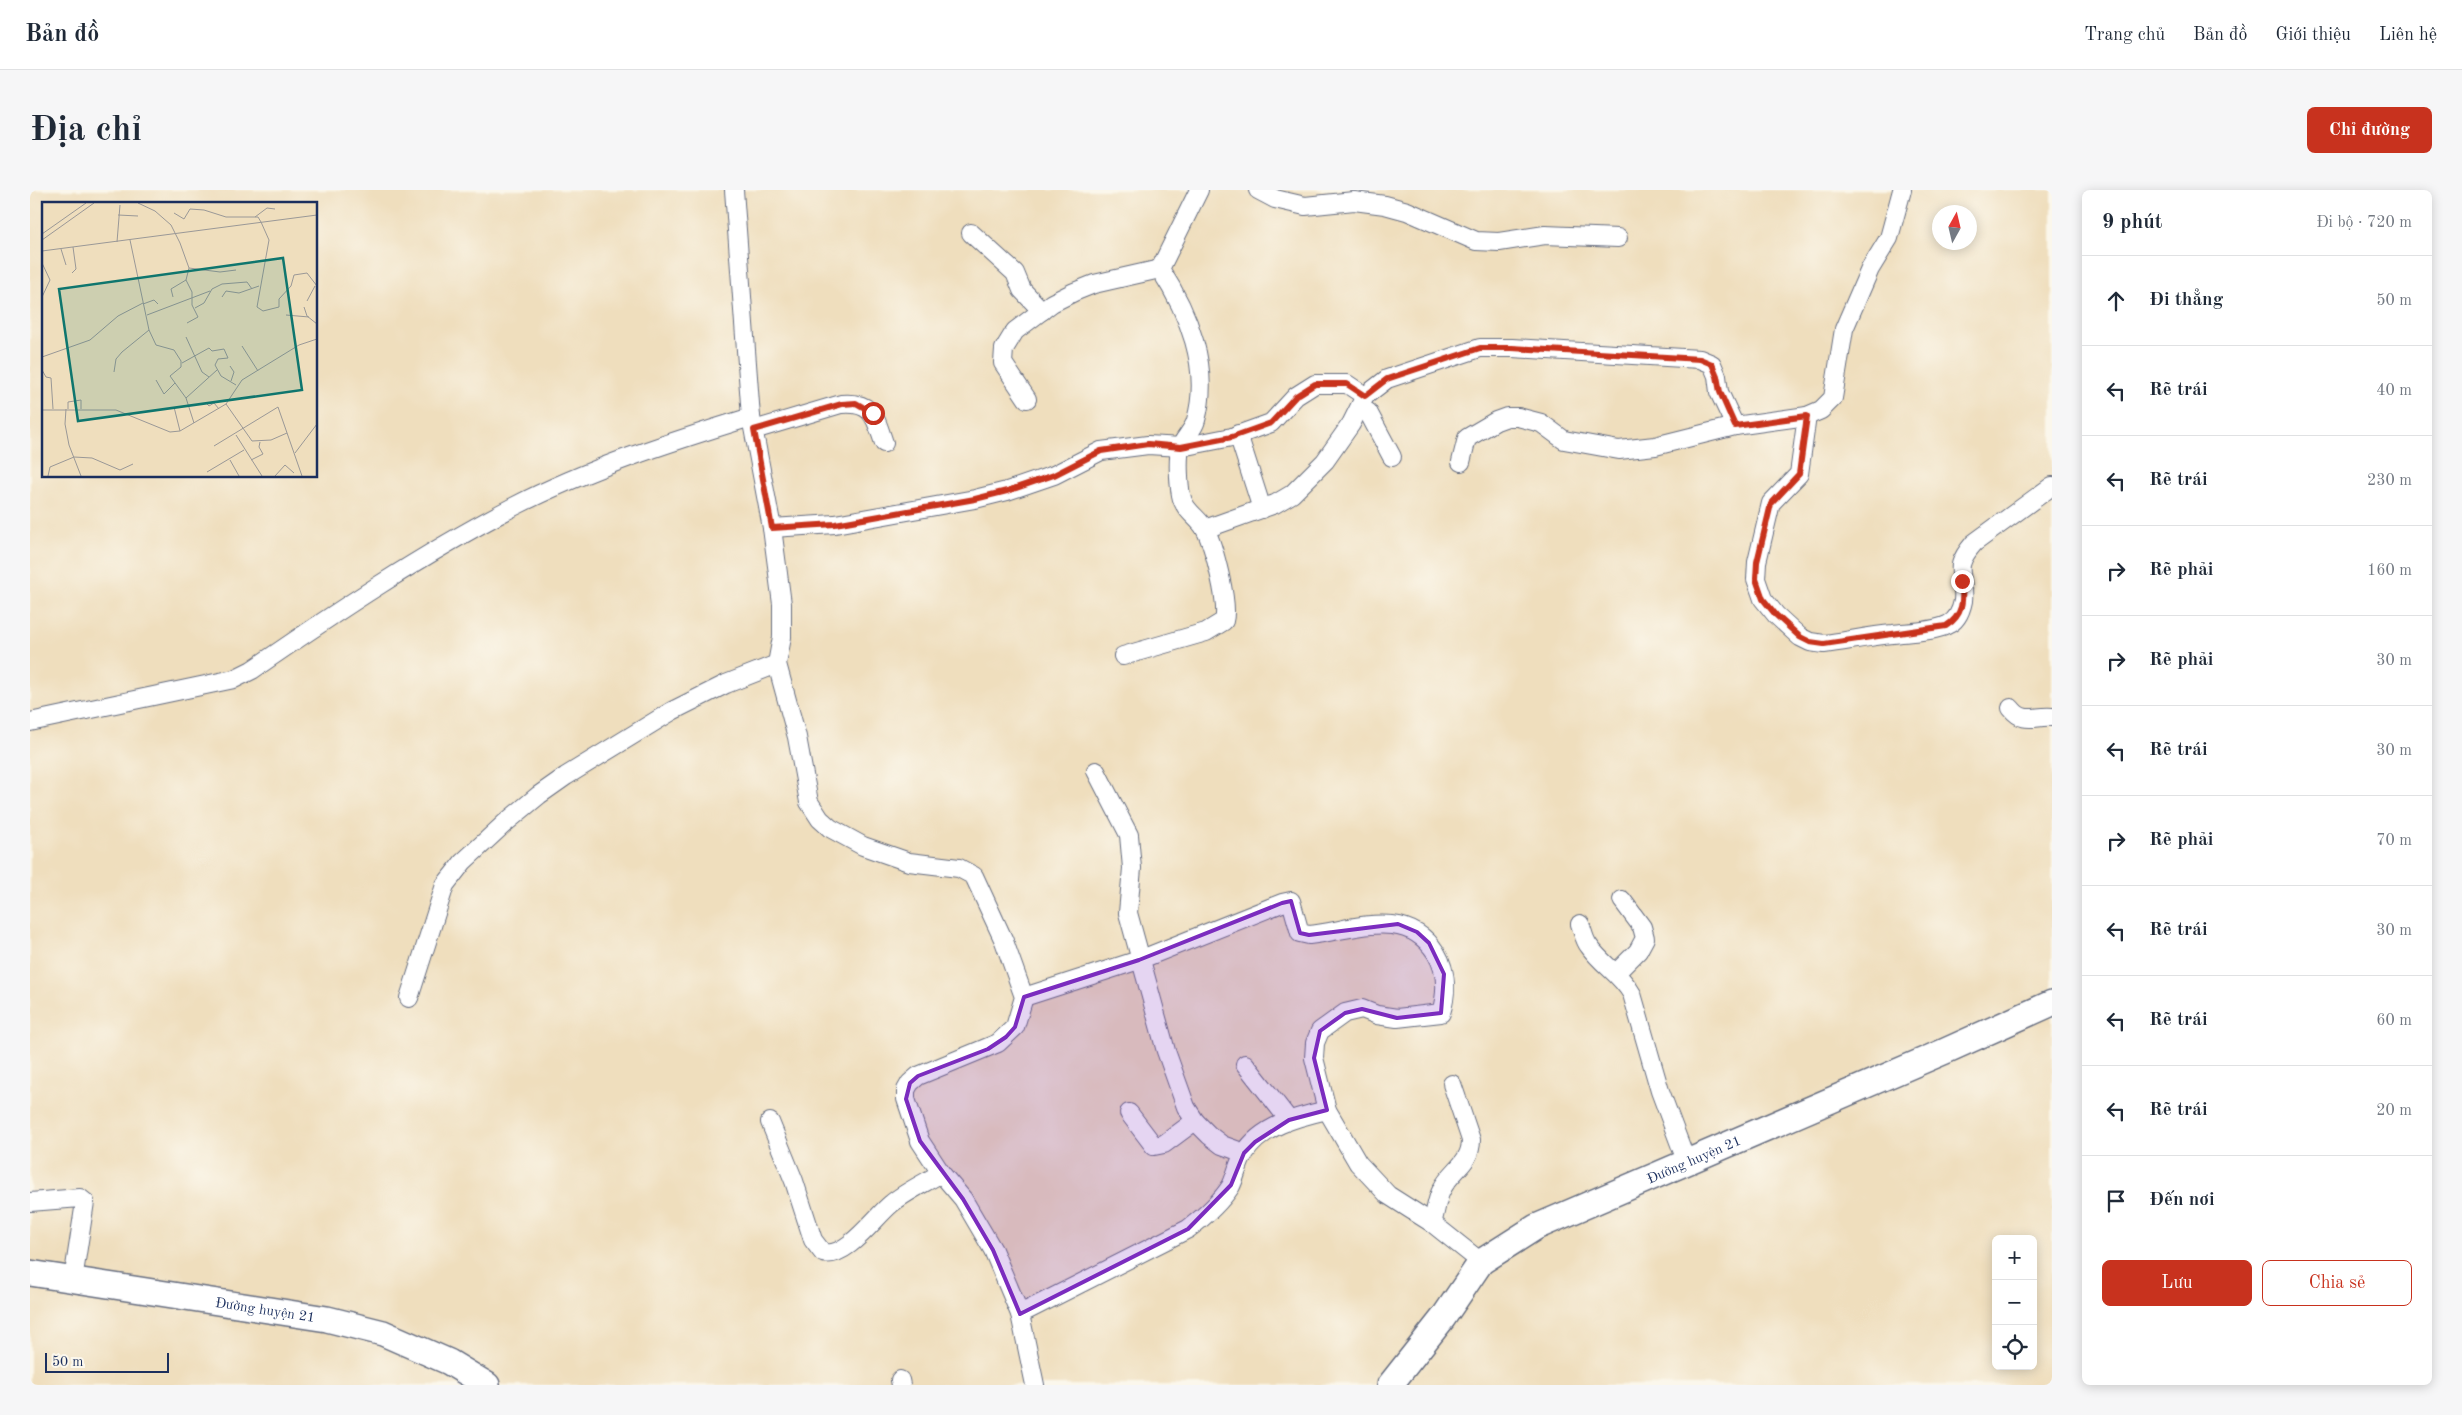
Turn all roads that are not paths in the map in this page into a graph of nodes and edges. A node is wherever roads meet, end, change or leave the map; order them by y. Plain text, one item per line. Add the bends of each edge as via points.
1 (734, 190) edge
2 (1199, 190) edge
3 (1258, 190) edge
4 (1902, 190) edge
5 (971, 233) dead end
6 (1618, 238) dead end
7 (1160, 269) junction
8 (1042, 311) junction
9 (1026, 399) dead end
10 (1363, 402) junction
11 (1807, 416) junction
12 (753, 424) junction
13 (1735, 426) junction
14 (1238, 434) junction
15 (884, 443) dead end
16 (1181, 447) junction
17 (1392, 456) dead end
18 (1461, 462) dead end
19 (2052, 486) edge
20 (1262, 509) junction
21 (772, 528) junction
22 (1205, 529) junction
23 (1123, 656) dead end
24 (777, 664) junction
25 (2010, 708) dead end
26 (2052, 717) edge
27 (30, 722) edge
28 (1096, 771) dead end
29 (1622, 900) dead end
30 (1580, 924) dead end
31 (1139, 960) junction
32 (1616, 972) junction
33 (1024, 997) junction
34 (408, 998) dead end
35 (2052, 1003) edge
36 (1245, 1064) dead end
37 (1452, 1084) dead end
38 (1327, 1110) junction
39 (1129, 1112) dead end
40 (1289, 1120) junction
41 (1195, 1121) junction
42 (770, 1122) dead end
43 (1244, 1154) junction
44 (1687, 1163) junction
45 (941, 1172) junction
46 (30, 1202) edge
47 (1432, 1223) junction
48 (1481, 1262) junction
49 (30, 1273) edge
50 (73, 1280) junction
51 (1020, 1314) junction
52 (487, 1385) edge
53 (1035, 1385) edge
54 (1390, 1385) edge

1 - 12 street
2 - 7 street
3 - 6 street via 1275,199 1306,206 1354,201 1385,205 1407,211 1476,242 1545,236
4 - 11 street via 1889,238 1870,268 1844,329 1833,398 1821,410
5 - 8 street via 1014,273 1022,290
7 - 8 street via 1094,284 1052,302
7 - 16 street via 1196,345 1202,383 1196,422
8 - 9 street via 1015,331 1004,349 1003,363
10 - 13 street via 1387,379 1480,348 1700,359 1712,364
10 - 14 street via 1347,384 1315,384 1296,396 1271,423
10 - 17 street
10 - 20 street via 1325,461 1302,486
11 - 13 street
11 - 19 street via 1799,474 1771,504 1756,579 1763,599 1776,615 1810,642 1831,643 1946,626 1960,614 1963,600 1960,566 1964,554 1974,543
12 - 15 street via 856,403 873,413
12 - 21 street
12 - 27 street via 628,456 514,507 234,679
13 - 18 street via 1655,446 1619,450 1564,440 1540,423 1507,417 1484,426 1467,438
14 - 16 street
14 - 20 street
16 - 21 street via 1148,444 1101,451 1054,475 975,499 835,524
16 - 22 street via 1181,497
20 - 22 street
21 - 24 street via 783,622
22 - 23 street via 1226,601 1224,621 1206,632
24 - 33 street via 814,812 830,828 877,852 909,862 969,871 1004,941
24 - 34 street via 726,684 672,711 566,776 504,824 463,862 445,885
25 - 26 street via 2016,714 2029,718
28 - 31 street via 1129,834 1132,868 1128,913
29 - 32 street via 1642,927 1645,938 1638,951
30 - 32 street via 1587,944 1601,961
31 - 33 street
31 - 38 street via 1291,901 1300,932 1309,935 1378,924 1398,924 1417,932 1429,943 1444,974 1445,1001 1441,1013 1397,1018 1377,1015 1362,1008 1345,1013 1320,1031 1314,1058
31 - 41 street via 1166,1051 1186,1106
32 - 44 street via 1632,994 1655,1075
33 - 45 street via 1015,1027 1006,1037 988,1049 918,1076 906,1090 920,1141
35 - 44 street, Đường huyện 21
36 - 40 street
37 - 47 street via 1471,1148 1465,1162 1442,1188
38 - 40 street
38 - 47 street via 1358,1163 1374,1182 1409,1210
39 - 41 street via 1154,1146 1164,1144
40 - 43 street via 1268,1131
41 - 43 street via 1222,1145
42 - 45 street via 813,1240 823,1253 836,1253 891,1204
43 - 51 street via 1231,1186 1188,1229
44 - 48 street, Đường huyện 21 via 1536,1227
45 - 51 street via 963,1199 994,1250
46 - 50 street via 80,1198 84,1202
47 - 48 street
48 - 54 street, Đường huyện 21
49 - 50 street, Đường huyện 21
50 - 52 street, Đường huyện 21 via 327,1320 383,1333 449,1362
51 - 53 street

